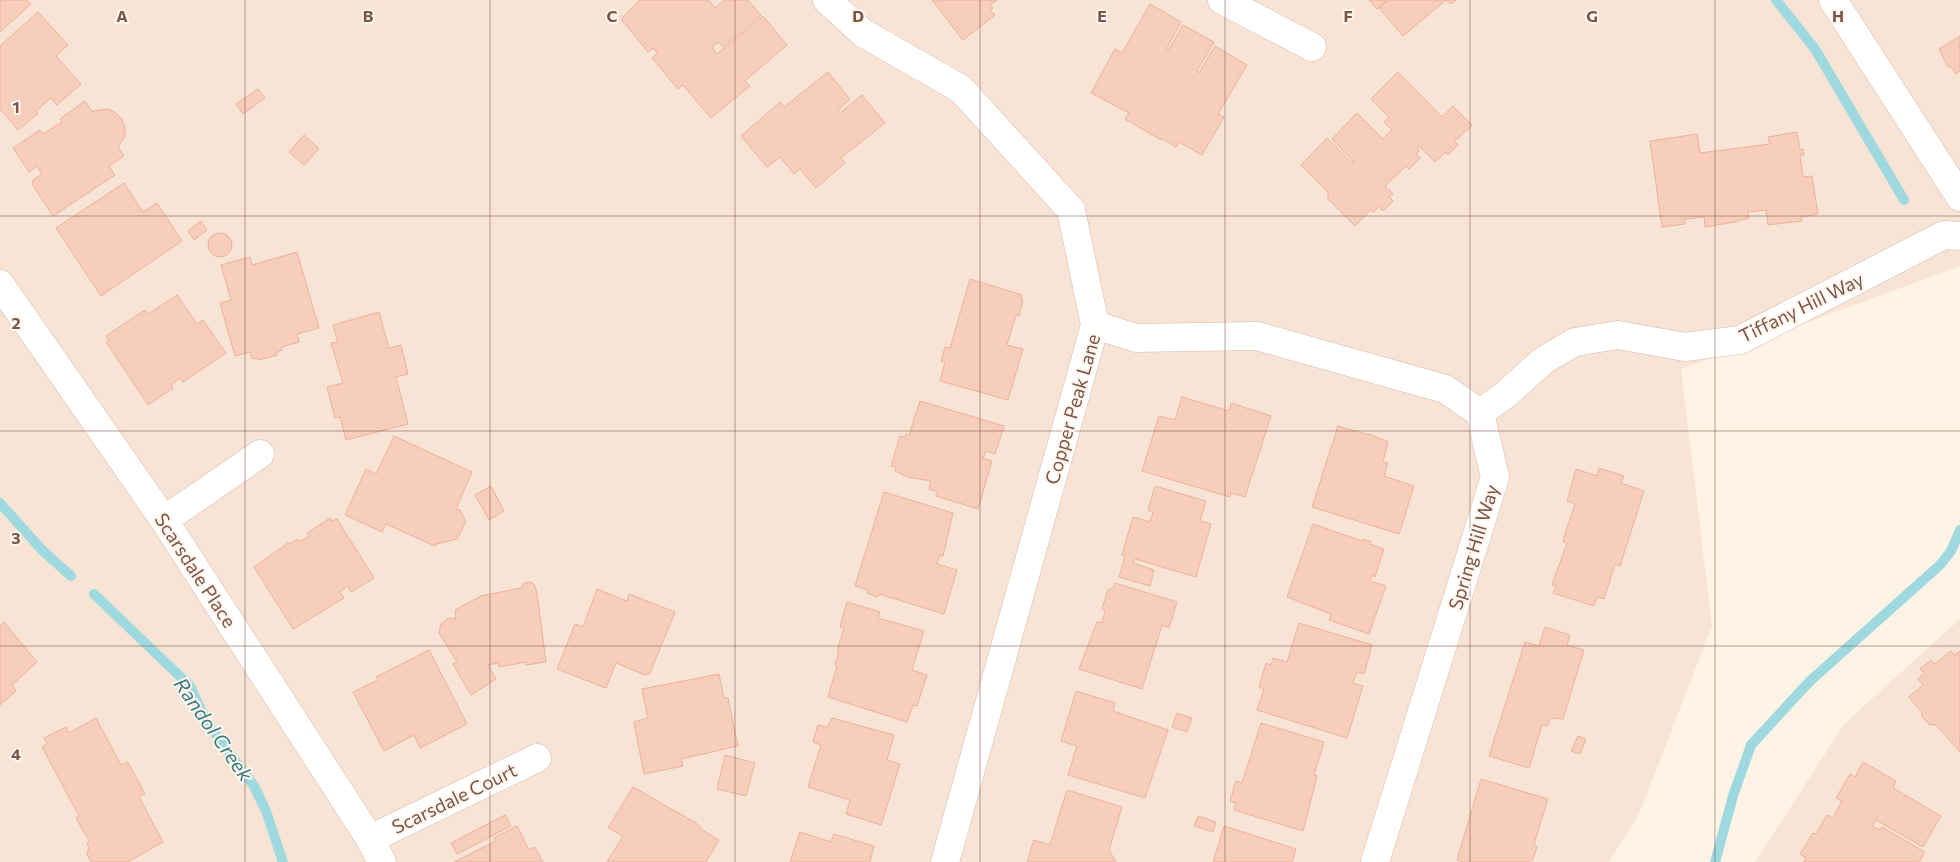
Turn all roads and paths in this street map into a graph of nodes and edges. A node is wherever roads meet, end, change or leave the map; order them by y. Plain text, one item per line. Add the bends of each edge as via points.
1 (827, 0) edge
2 (1222, 0) edge
3 (1832, 0) edge
4 (1312, 47) dead end
5 (1960, 197) edge
6 (1960, 236) edge
7 (0, 284) edge
8 (1095, 325) junction
9 (1480, 413) junction
10 (260, 454) dead end
11 (164, 520) junction
12 (537, 758) dead end
13 (376, 850) edge
14 (945, 862) edge
15 (1375, 862) edge

1 - 8 street, Copper Peak Lane via 863,33 961,89 1071,210
2 - 4 street
3 - 5 street
6 - 9 street, Tiffany Hill Way via 1944,235 1740,340 1685,347 1618,334 1575,342 1544,360
7 - 11 street, Scarsdale Place
8 - 9 street via 1136,338 1257,336 1446,389
8 - 14 street, Copper Peak Lane
9 - 15 street, Spring Hill Way via 1495,477
10 - 11 street
11 - 13 street, Scarsdale Place
12 - 13 street, Scarsdale Court

